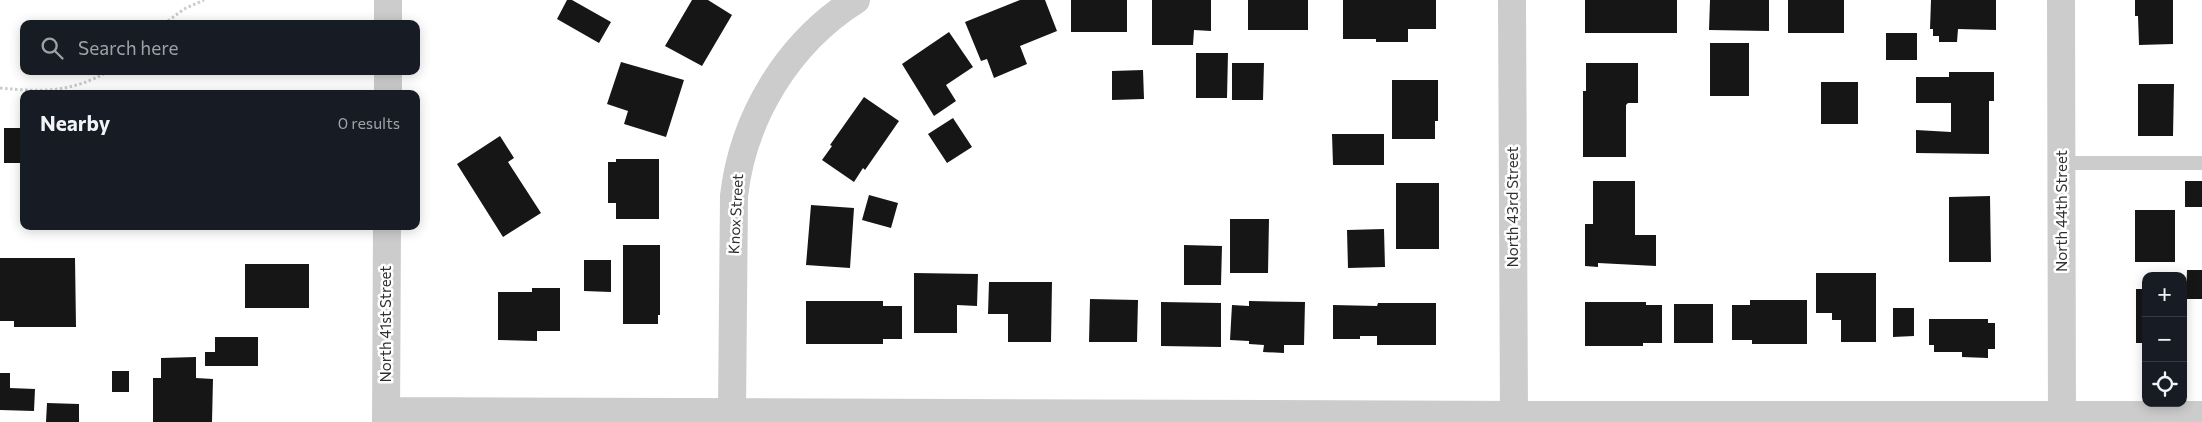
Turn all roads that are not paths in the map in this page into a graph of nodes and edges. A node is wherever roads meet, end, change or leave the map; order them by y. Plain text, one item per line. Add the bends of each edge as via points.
1 (388, 0) edge
2 (856, 0) edge
3 (1512, 0) edge
4 (2061, 0) edge
5 (388, 20) edge
6 (388, 75) edge
7 (388, 90) edge
8 (2202, 162) edge
9 (2062, 163) junction
10 (387, 230) edge
11 (732, 411) junction
12 (2202, 414) edge
13 (1514, 415) junction
14 (386, 416) edge
15 (2062, 418) edge
16 (1560, 419) edge

1 - 5 street
2 - 11 street, Knox Street via 809,39 779,74 756,113 743,147 734,196
3 - 13 street, North 43rd Street
4 - 9 street, North 44th Street
6 - 7 street
8 - 9 lane
9 - 15 street, North 44th Street
10 - 14 street, North 41st Street
11 - 13 street
11 - 14 street
12 - 15 street
13 - 16 street
15 - 16 street

